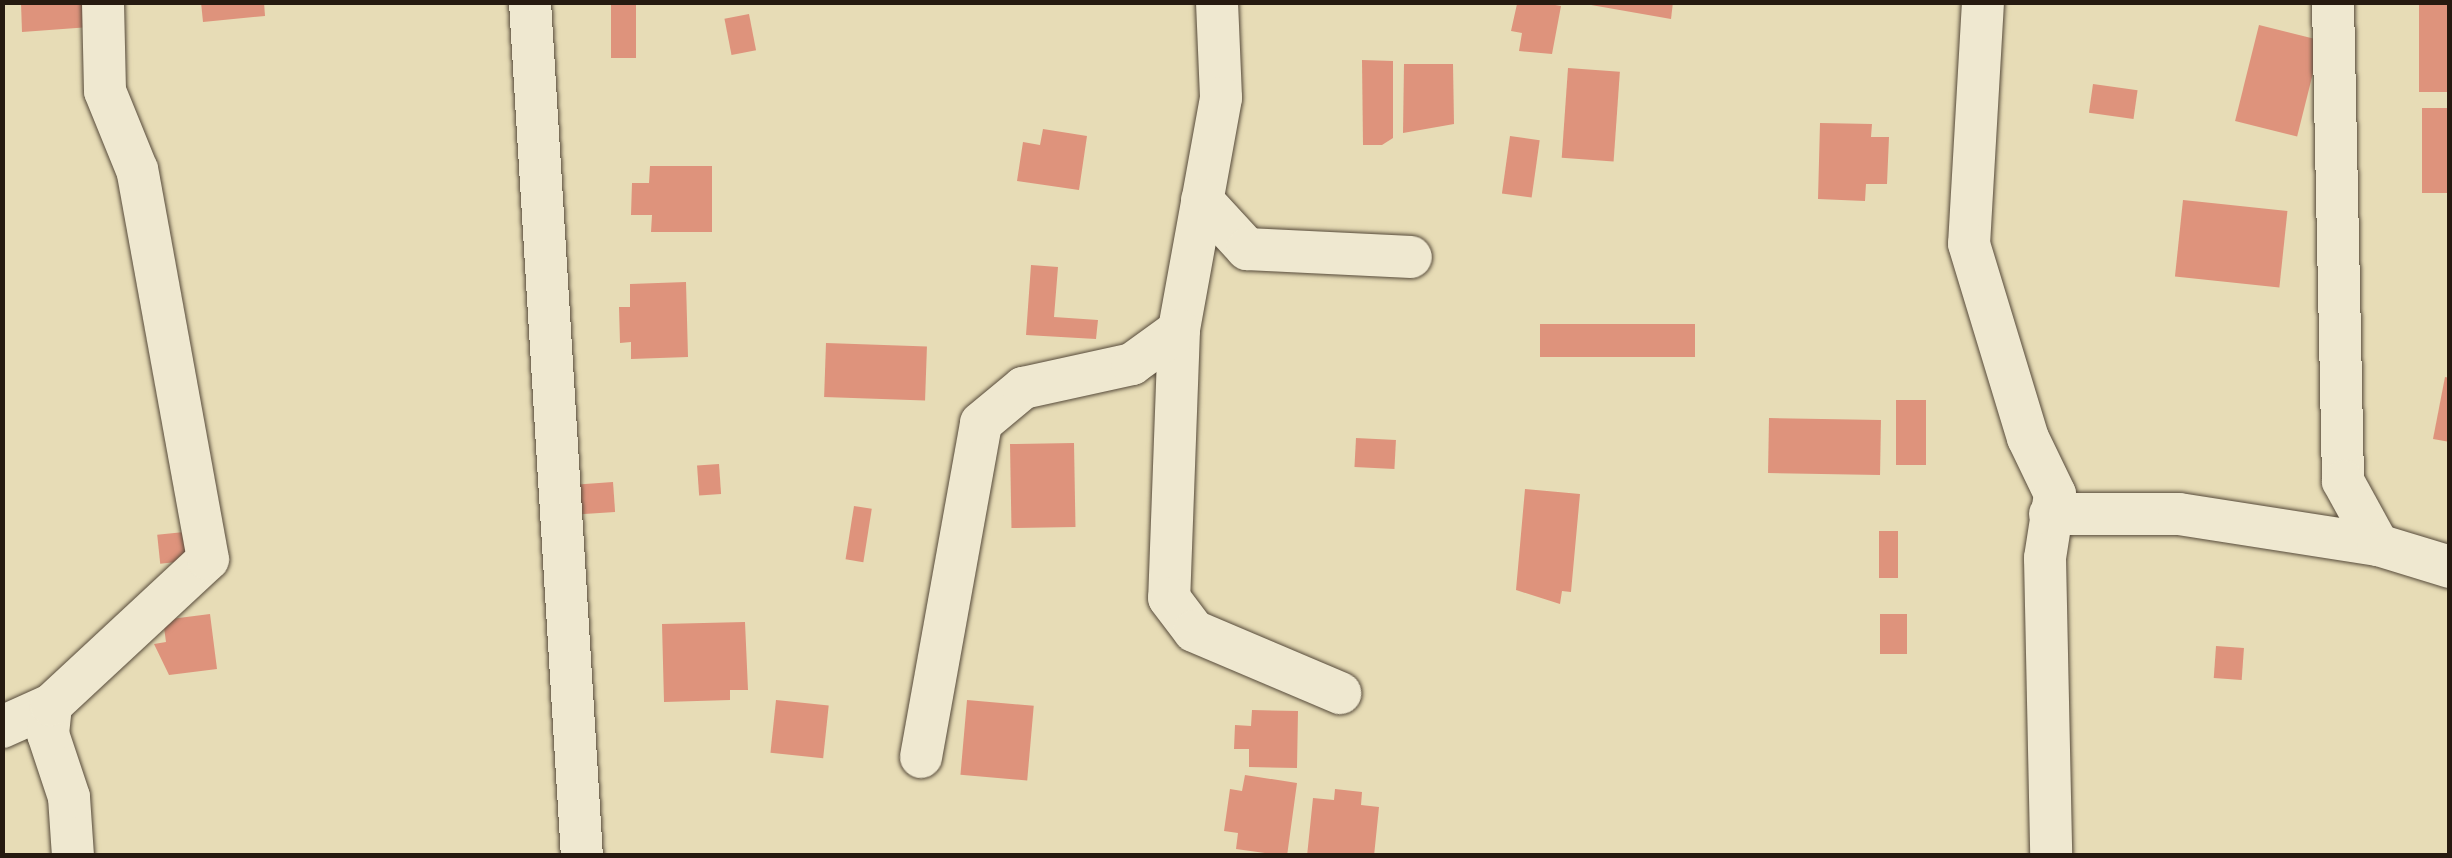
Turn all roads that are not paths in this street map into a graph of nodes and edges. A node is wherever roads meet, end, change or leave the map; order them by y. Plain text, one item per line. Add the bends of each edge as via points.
1 (103, 2) edge
2 (530, 2) edge
3 (1217, 2) edge
4 (1984, 2) edge
5 (2333, 2) edge
6 (1202, 200) junction
7 (1248, 250) junction
8 (1410, 257) dead end
9 (1191, 262) junction
10 (1178, 330) junction
11 (1132, 364) junction
12 (1174, 392) junction
13 (2343, 481) junction
14 (2058, 505) junction
15 (2297, 530) junction
16 (2378, 544) junction
17 (2450, 567) edge
18 (1340, 693) dead end
19 (51, 705) junction
20 (2, 727) edge
21 (921, 757) dead end
22 (73, 856) edge
23 (582, 856) edge
24 (2051, 856) edge

1 - 19 street via 105,91 137,170 208,559
2 - 23 street
3 - 6 street via 1221,98
4 - 14 street via 1968,244
5 - 13 street
6 - 7 street
6 - 9 street
7 - 8 street
7 - 9 street
9 - 10 street
10 - 11 street
10 - 12 street
11 - 12 street
11 - 21 street via 1023,388 980,423
12 - 18 street via 1170,598 1194,631
13 - 15 street via 2321,516
13 - 16 street
14 - 15 street
14 - 24 street
15 - 16 street
16 - 17 street
19 - 20 street
19 - 22 street via 48,734 69,797

